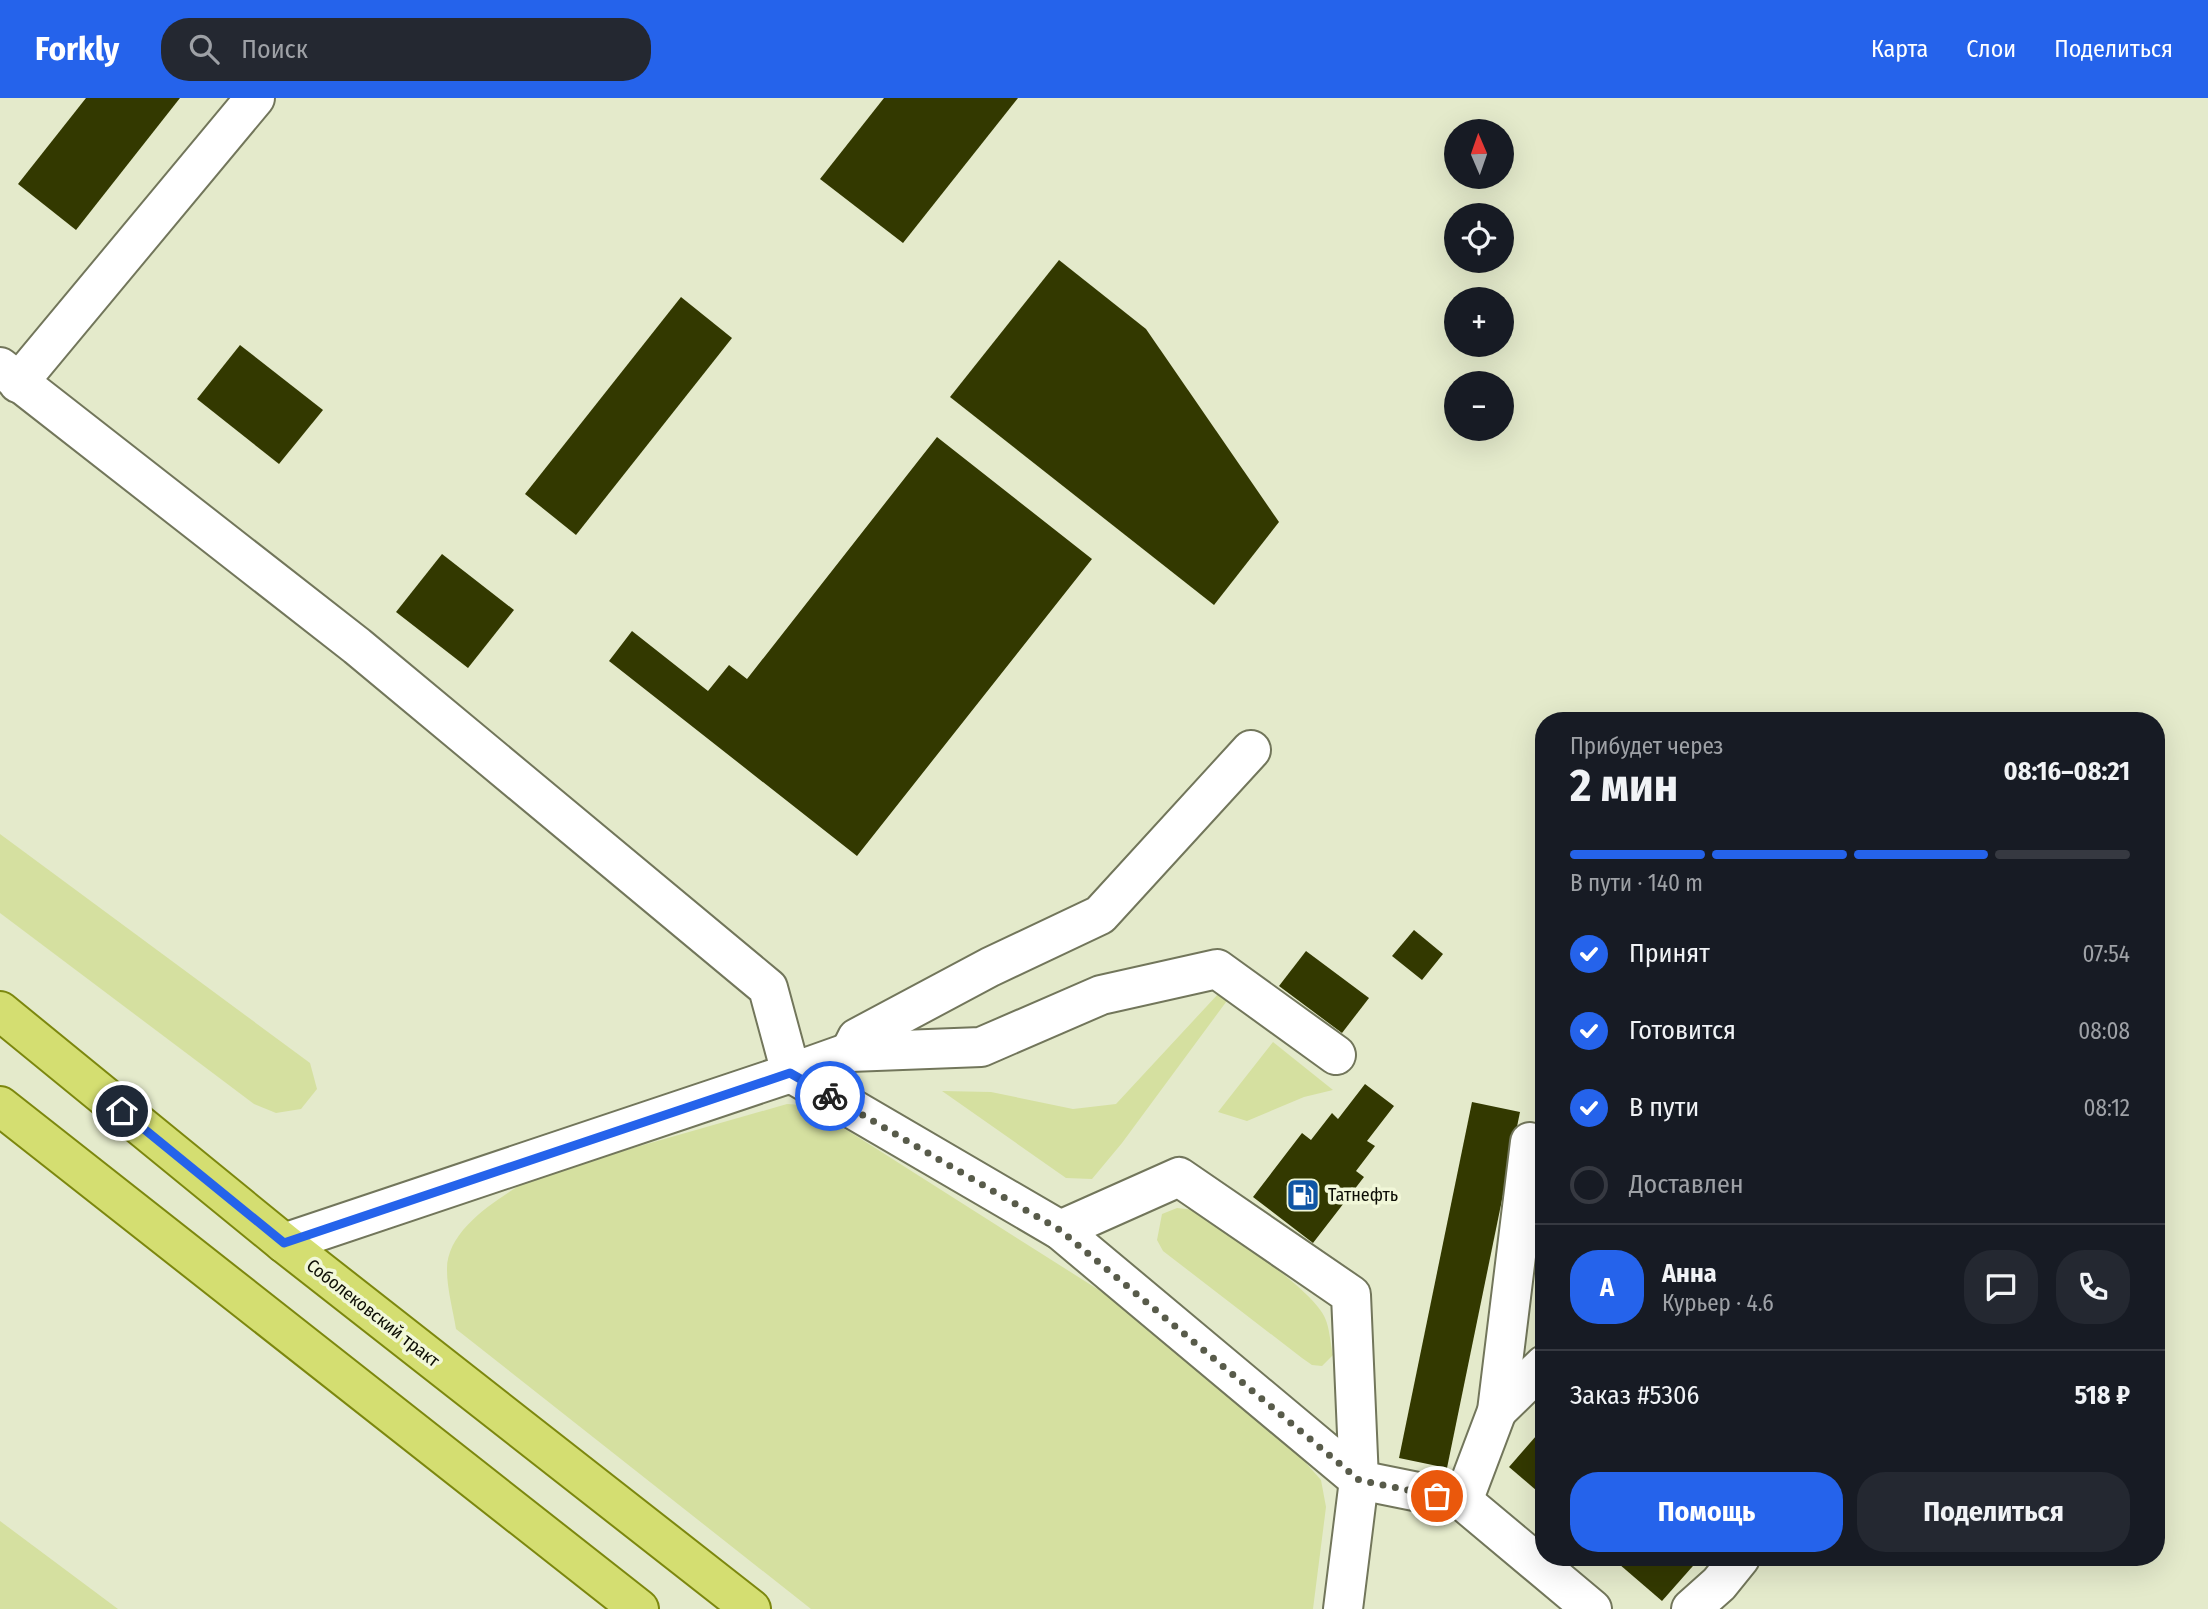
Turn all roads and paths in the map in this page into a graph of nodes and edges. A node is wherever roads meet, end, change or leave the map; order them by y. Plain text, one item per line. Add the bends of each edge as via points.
1 (255, 98) edge
2 (9, 375) edge
3 (1251, 750) dead end
4 (0, 1011) edge
5 (850, 1052) junction
6 (1336, 1055) dead end
7 (790, 1073) junction
8 (0, 1106) edge
9 (1530, 1142) dead end
10 (1060, 1230) junction
11 (284, 1243) junction
12 (1535, 1374) edge
13 (1497, 1411) junction
14 (1359, 1480) junction
15 (1463, 1501) junction
16 (1535, 1561) edge
17 (1541, 1566) edge
18 (1734, 1566) edge
19 (639, 1609) edge
20 (751, 1609) edge
21 (1343, 1609) edge
22 (1592, 1609) edge
23 (1691, 1609) edge

1 - 2 lane
2 - 7 lane via 357,646 768,988
3 - 5 lane via 1100,915 857,1038
4 - 11 main road, Соболековский тракт
5 - 6 lane via 981,1047 1101,995 1217,969
5 - 7 lane
7 - 10 lane
7 - 11 lane
8 - 19 main road
9 - 13 lane
10 - 14 lane
10 - 14 lane via 1179,1177 1350,1295
11 - 20 main road, Соболековский тракт
12 - 13 lane
13 - 15 lane
14 - 15 lane
14 - 21 lane
15 - 16 lane
17 - 22 lane
18 - 23 lane

